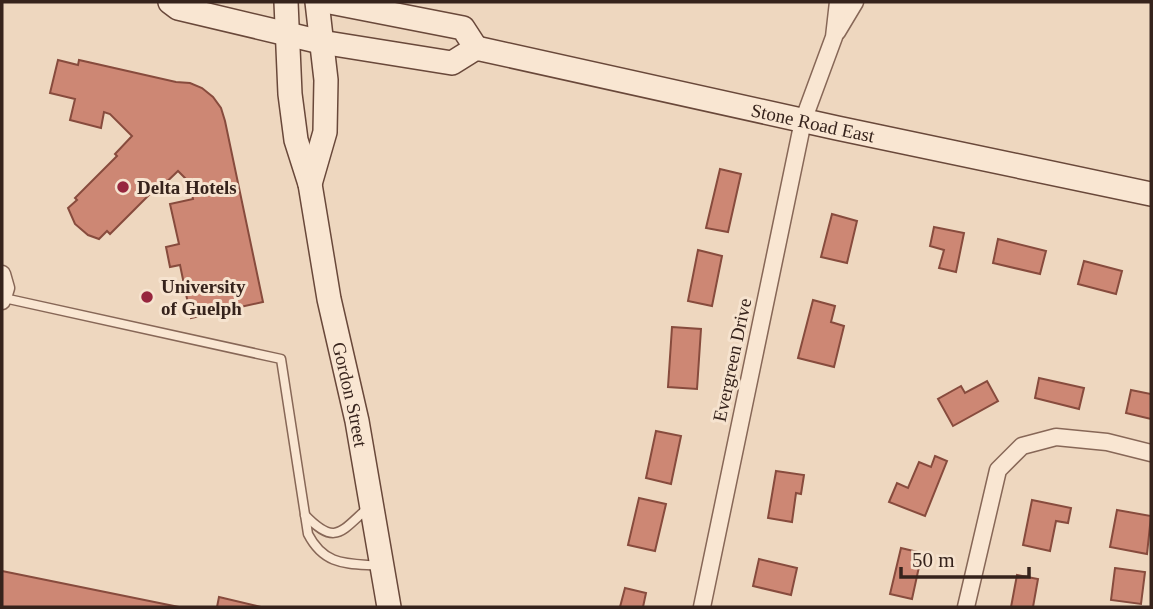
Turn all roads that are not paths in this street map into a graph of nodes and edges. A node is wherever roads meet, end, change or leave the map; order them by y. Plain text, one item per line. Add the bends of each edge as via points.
1 (170, 2) edge
2 (286, 2) edge
3 (317, 2) edge
4 (330, 2) edge
5 (838, 2) edge
6 (855, 2) edge
7 (289, 33) junction
8 (834, 37) junction
9 (321, 41) junction
10 (476, 48) junction
11 (803, 121) junction
12 (310, 184) junction
13 (1151, 194) edge
14 (2, 274) edge
15 (3, 299) edge
16 (1151, 453) edge
17 (371, 506) junction
18 (304, 515) junction
19 (381, 566) junction
20 (389, 607) edge
21 (702, 607) edge
22 (967, 607) edge

1 - 7 main road via 178,8
2 - 7 main road, Gordon Street
3 - 9 main road, Gordon Street
4 - 10 main road via 463,28
5 - 8 street
6 - 8 street
7 - 9 main road
7 - 12 main road, Gordon Street via 296,140
8 - 11 street, Evergreen Drive
9 - 10 main road via 452,63
9 - 12 main road, Gordon Street via 325,132
10 - 11 main road, Stone Road East
11 - 13 main road, Stone Road East
11 - 21 street, Evergreen Drive
12 - 17 main road, Gordon Street
14 - 15 street
15 - 18 lane via 281,359
16 - 22 street via 1107,442 1056,437 1022,446 998,470
17 - 18 lane via 340,533 328,534
17 - 19 main road, Gordon Street
18 - 19 lane via 308,534 325,556 343,563
19 - 20 main road, Gordon Street

